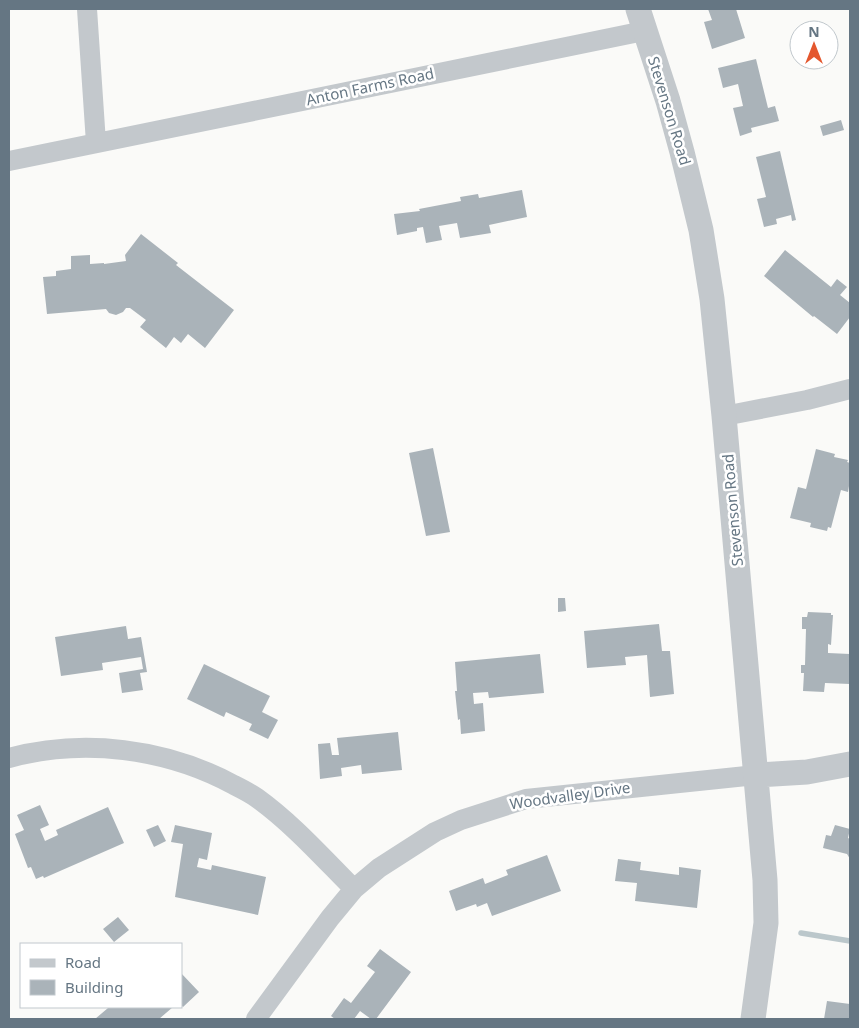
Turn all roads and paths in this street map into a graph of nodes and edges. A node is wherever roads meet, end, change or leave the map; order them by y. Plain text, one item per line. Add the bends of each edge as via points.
1 (87, 9) edge
2 (641, 20) edge
3 (96, 143) junction
4 (9, 161) edge
5 (850, 389) edge
6 (724, 416) junction
7 (9, 758) edge
8 (850, 764) edge
9 (756, 775) junction
10 (354, 889) junction
11 (256, 1019) edge
12 (754, 1019) edge

1 - 3 street
2 - 3 street, Anton Farms Road
2 - 6 street, Stevenson Road via 668,102 702,230
3 - 4 street, Anton Farms Road
5 - 6 street
6 - 9 street, Stevenson Road
7 - 10 street via 61,749 100,748 180,761 218,776 256,797
8 - 9 street, Woodvalley Drive via 807,772
9 - 10 street, Woodvalley Drive via 526,799 435,832 378,868
9 - 12 street, Stevenson Road via 763,838 766,923
10 - 11 street, Woodvalley Drive

